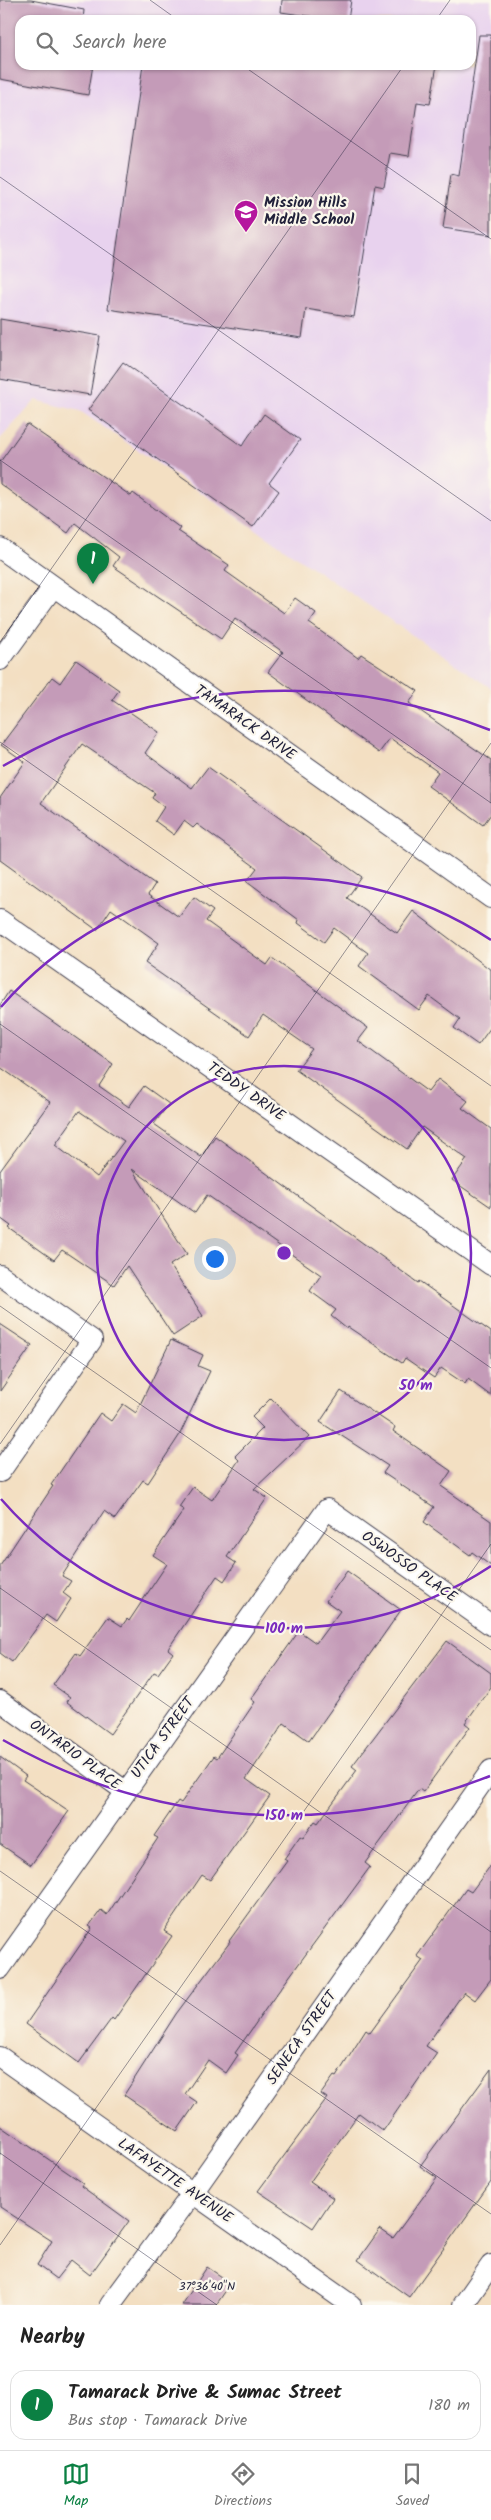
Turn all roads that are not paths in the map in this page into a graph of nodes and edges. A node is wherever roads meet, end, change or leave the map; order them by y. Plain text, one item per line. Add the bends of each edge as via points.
1 (0, 548) edge
2 (53, 587) junction
3 (0, 660) edge
4 (491, 898) edge
5 (0, 920) edge
6 (491, 1265) edge
7 (0, 1275) edge
8 (0, 1472) edge
9 (327, 1509) joint
10 (491, 1625) edge
11 (0, 1701) edge
12 (491, 1770) edge
13 (125, 1791) junction
14 (0, 1969) edge
15 (0, 2057) edge
16 (192, 2194) junction
17 (491, 2265) edge
18 (110, 2305) edge
19 (350, 2305) edge
20 (463, 2305) edge

1 - 2 street, TAMARACK DRIVE
2 - 3 street
2 - 4 street, TAMARACK DRIVE
5 - 6 street, TEDDY DRIVE
7 - 8 street via 92,1340
9 - 10 street, OSWOSSO PLACE
9 - 13 street, UTICA STREET
11 - 13 street, ONTARIO PLACE
12 - 16 street, SENECA STREET
13 - 14 street, UTICA STREET
15 - 16 street, LAFAYETTE AVENUE
16 - 18 street, SENECA STREET
16 - 19 street, LAFAYETTE AVENUE
17 - 20 street

